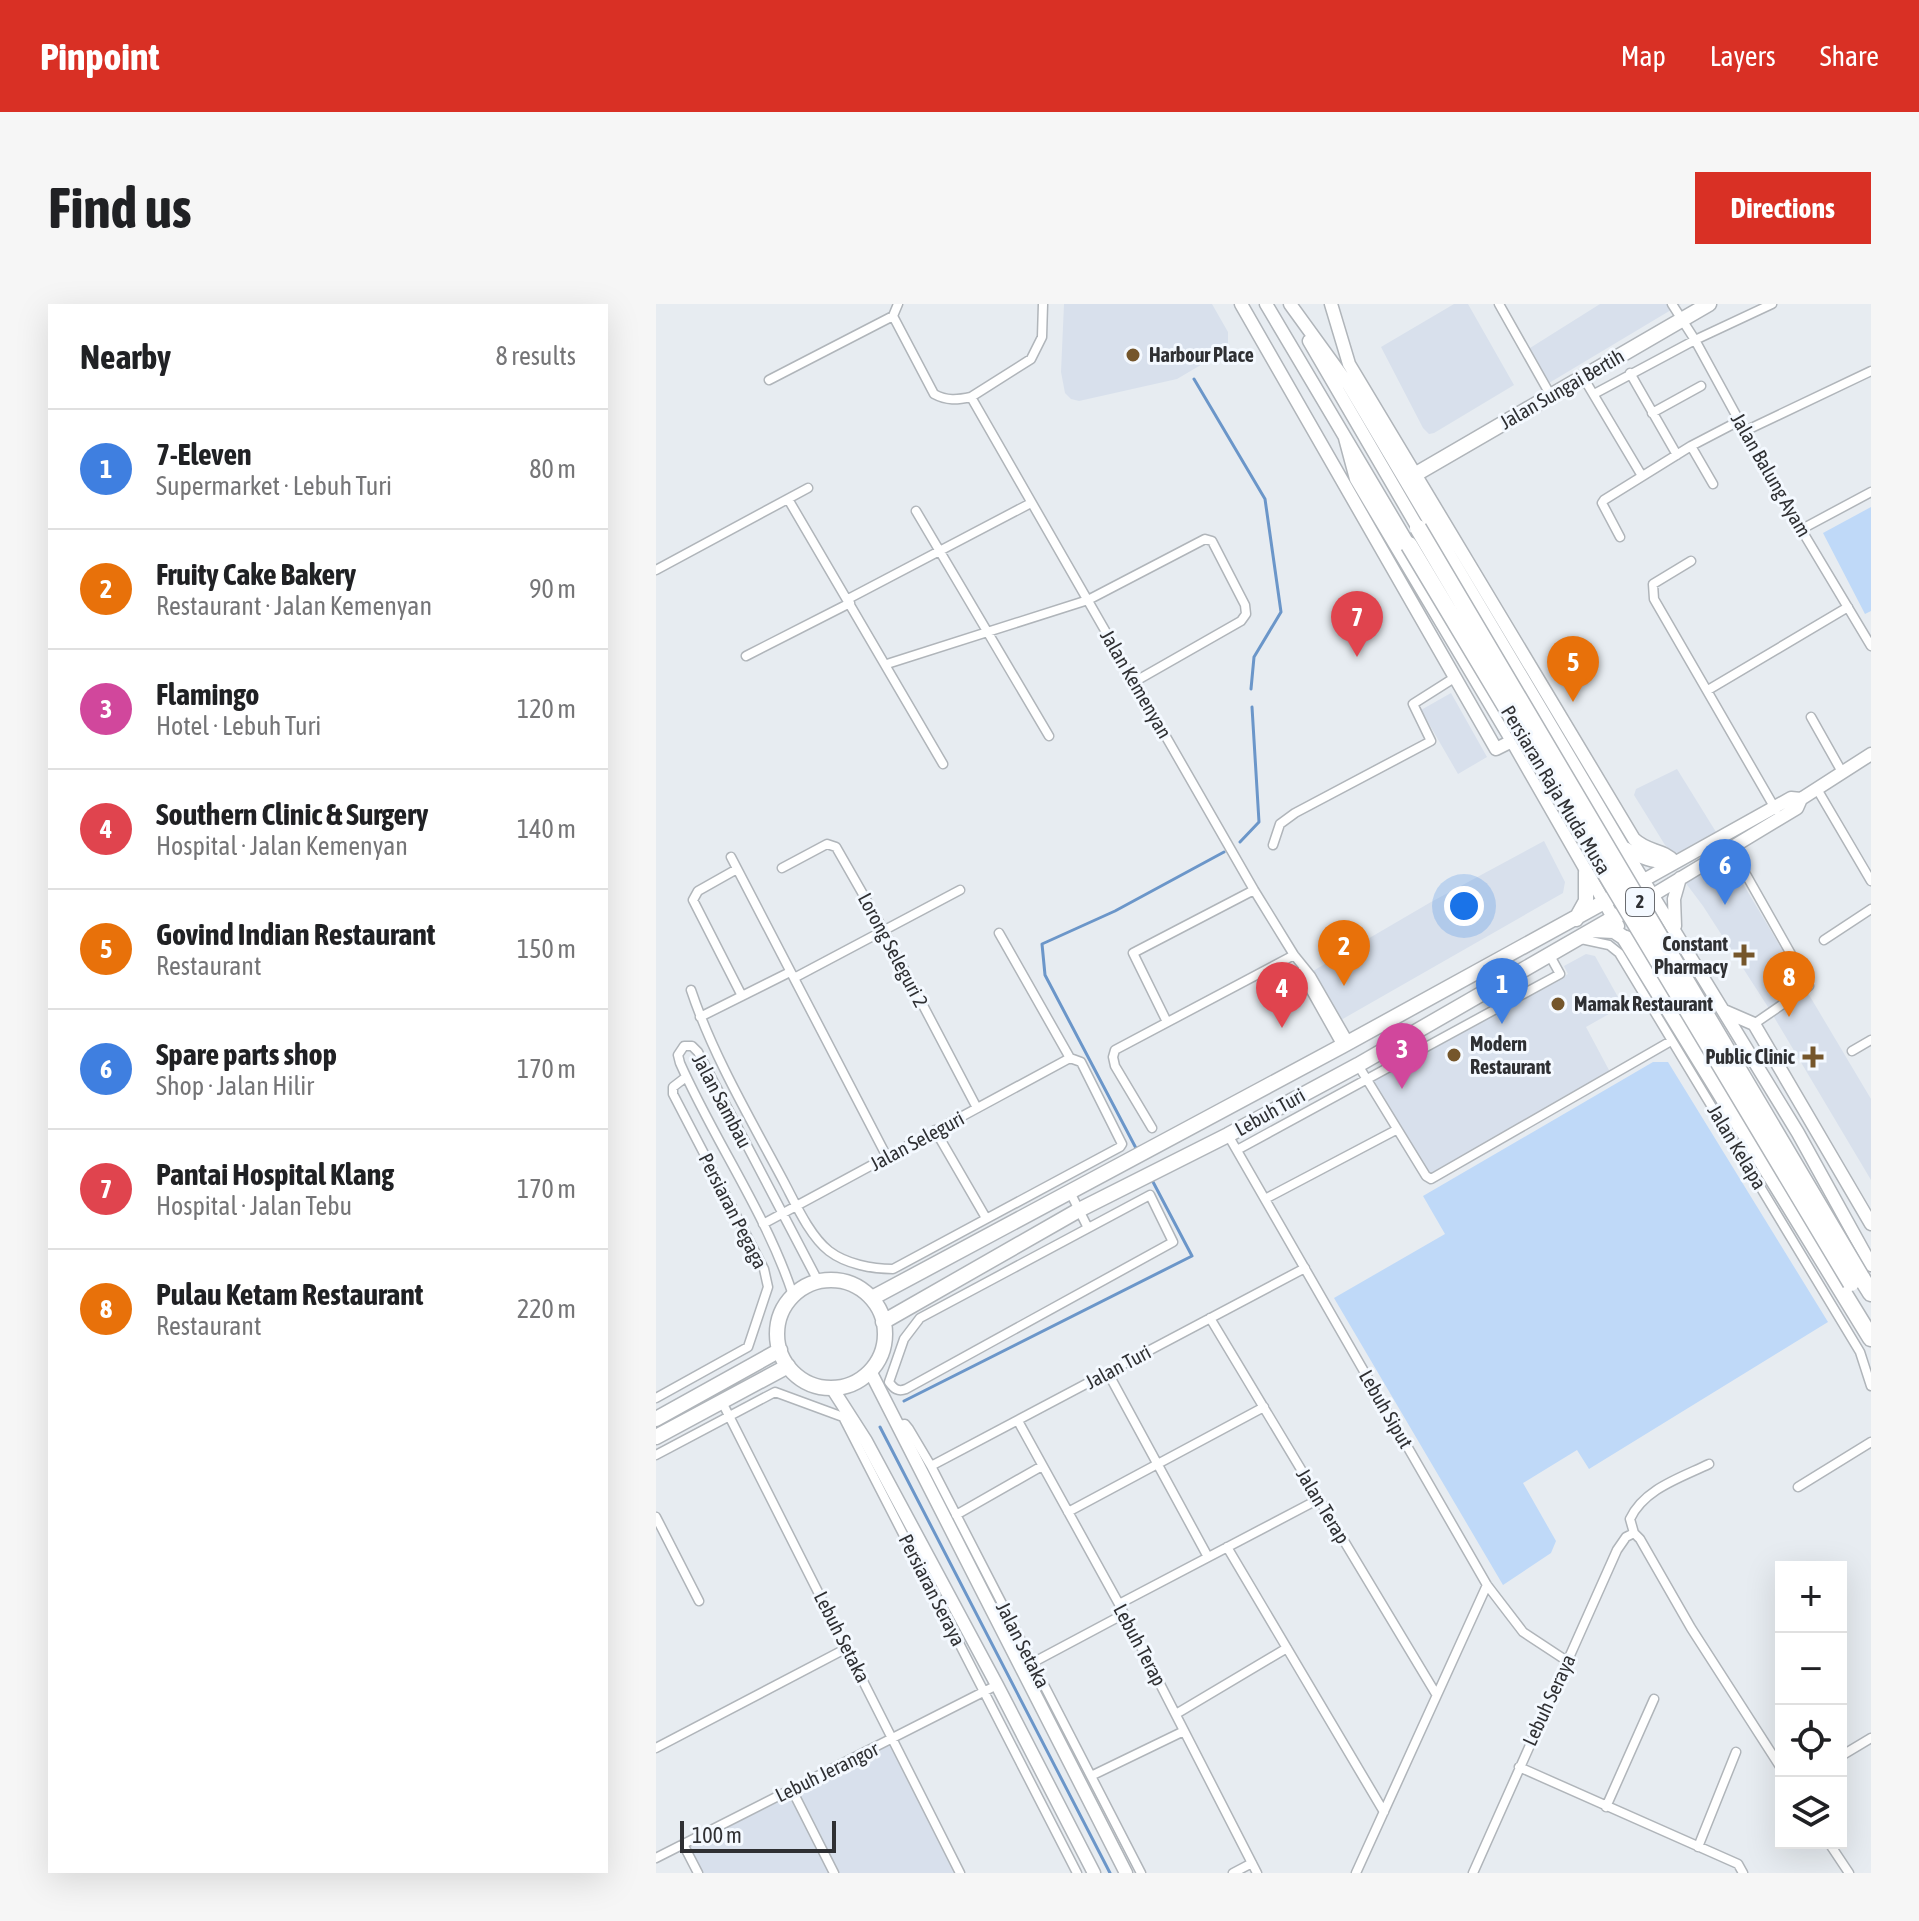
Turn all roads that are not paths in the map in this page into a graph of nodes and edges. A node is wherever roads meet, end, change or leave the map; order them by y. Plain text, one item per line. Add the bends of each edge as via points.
1 (898, 304) edge
2 (1043, 304) edge
3 (1241, 304) edge
4 (1266, 304) edge
5 (1288, 304) edge
6 (1331, 304) edge
7 (1672, 304) edge
8 (1709, 304) edge
9 (1772, 304) edge
10 (1503, 306) edge
11 (893, 316) junction
12 (1683, 319) junction
13 (1695, 340) junction
14 (1871, 371) edge
15 (1630, 373) junction
16 (1583, 377) junction
17 (769, 380) dead end
18 (1701, 386) dead end
19 (1594, 394) junction
20 (1551, 396) junction
21 (971, 397) junction
22 (1652, 413) junction
23 (1739, 421) junction
24 (1745, 431) junction
25 (1345, 438) junction
26 (1691, 446) junction
27 (1677, 455) junction
28 (1416, 474) junction
29 (1642, 476) junction
30 (1713, 484) dead end
31 (808, 488) dead end
32 (1871, 492) edge
33 (788, 499) junction
34 (1031, 503) junction
35 (916, 511) dead end
36 (1418, 528) joint
37 (1802, 529) junction
38 (1620, 537) dead end
39 (1409, 545) joint
40 (940, 551) junction
41 (1691, 561) dead end
42 (656, 570) edge
43 (1088, 600) junction
44 (1428, 600) junction
45 (849, 601) junction
46 (1410, 601) junction
47 (1848, 607) junction
48 (1871, 620) edge
49 (1859, 626) junction
50 (988, 633) junction
51 (1510, 633) junction
52 (1871, 646) edge
53 (746, 656) dead end
54 (887, 664) junction
55 (1454, 678) junction
56 (1134, 682) junction
57 (1708, 690) junction
58 (1533, 694) junction
59 (1811, 717) dead end
60 (1049, 736) dead end
61 (1512, 741) junction
62 (1871, 754) edge
63 (943, 764) dead end
64 (1842, 772) junction
65 (1817, 789) junction
66 (1777, 813) junction
67 (1610, 825) junction
68 (1273, 845) dead end
69 (1623, 847) junction
70 (1574, 848) junction
71 (1731, 848) junction
72 (731, 857) dead end
73 (1675, 862) junction
74 (782, 868) dead end
75 (737, 869) junction
76 (1586, 872) junction
77 (1680, 878) junction
78 (1644, 880) junction
79 (1871, 881) edge
80 (960, 890) dead end
81 (1254, 890) junction
82 (1653, 895) junction
83 (1605, 903) junction
84 (1871, 909) edge
85 (1613, 917) junction
86 (1576, 919) junction
87 (1590, 930) junction
88 (884, 931) junction
89 (1676, 932) junction
90 (999, 933) dead end
91 (1575, 939) junction
92 (1626, 939) junction
93 (1824, 940) dead end
94 (1549, 954) junction
95 (1294, 955) junction
96 (1699, 969) junction
97 (792, 975) junction
98 (691, 990) dead end
99 (1650, 991) junction
100 (742, 996) junction
101 (1724, 1011) junction
102 (700, 1017) junction
103 (1167, 1022) junction
104 (1754, 1024) junction
105 (1871, 1040) edge
106 (1671, 1041) junction
107 (1346, 1044) junction
108 (1852, 1051) dead end
109 (1070, 1058) junction
110 (1358, 1065) junction
111 (686, 1077) junction
112 (1366, 1080) junction
113 (1314, 1088) junction
114 (1715, 1096) junction
115 (977, 1108) junction
116 (1812, 1123) junction
117 (1152, 1128) dead end
118 (935, 1130) junction
119 (1396, 1130) junction
120 (1798, 1133) junction
121 (1228, 1135) junction
122 (1237, 1150) junction
123 (887, 1157) junction
124 (1070, 1192) junction
125 (1265, 1199) junction
126 (797, 1205) junction
127 (1079, 1210) junction
128 (781, 1214) junction
129 (986, 1218) junction
130 (763, 1224) junction
131 (1871, 1224) edge
132 (1088, 1228) junction
133 (1305, 1268) junction
134 (1861, 1275) edge
135 (818, 1281) junction
136 (1871, 1293) edge
137 (793, 1295) junction
138 (872, 1298) junction
139 (1871, 1317) edge
140 (1210, 1318) junction
141 (883, 1322) junction
142 (1871, 1338) edge
143 (780, 1350) junction
144 (788, 1366) junction
145 (870, 1371) junction
146 (1108, 1373) junction
147 (1871, 1386) edge
148 (832, 1388) junction
149 (656, 1398) edge
150 (722, 1402) junction
151 (1264, 1407) junction
152 (730, 1416) junction
153 (656, 1419) edge
154 (1018, 1421) junction
155 (898, 1425) junction
156 (656, 1437) edge
157 (1871, 1442) edge
158 (656, 1455) edge
159 (1158, 1464) junction
160 (1709, 1464) dead end
161 (931, 1466) junction
162 (1042, 1466) junction
163 (1798, 1487) dead end
164 (1319, 1499) junction
165 (1068, 1512) junction
166 (956, 1515) junction
167 (656, 1517) edge
168 (1634, 1533) junction
169 (1227, 1547) junction
170 (1208, 1557) junction
171 (1487, 1585) junction
172 (699, 1601) dead end
173 (1119, 1604) junction
174 (1124, 1614) junction
175 (847, 1648) junction
176 (1287, 1648) junction
177 (1567, 1661) junction
178 (1032, 1663) junction
179 (997, 1685) junction
180 (983, 1692) junction
181 (1436, 1694) junction
182 (1654, 1699) dead end
183 (1176, 1714) junction
184 (1184, 1731) junction
185 (656, 1735) edge
186 (1871, 1738) edge
187 (894, 1740) junction
188 (659, 1746) edge
189 (1736, 1752) dead end
190 (1847, 1752) edge
191 (1775, 1759) edge
192 (1519, 1767) junction
193 (1091, 1776) junction
194 (792, 1790) junction
195 (1606, 1807) junction
196 (1384, 1812) junction
197 (683, 1844) junction
198 (1698, 1847) junction
199 (1833, 1849) edge
200 (656, 1858) edge
201 (1252, 1863) junction
202 (1743, 1871) edge
203 (1477, 1872) edge
204 (698, 1873) edge
205 (834, 1873) edge
206 (960, 1873) edge
207 (1077, 1873) edge
208 (1094, 1873) edge
209 (1126, 1873) edge
210 (1141, 1873) edge
211 (1233, 1873) edge
212 (1257, 1873) edge
213 (1356, 1873) edge
214 (1849, 1873) edge

1 - 11 street
2 - 21 street via 1042,337 1031,359
3 - 46 main road
4 - 25 main road, Persiaran Raja Muda Musa / 2
5 - 36 main road, Persiaran Raja Muda Musa / 2
5 - 58 main road via 1348,384
6 - 28 main road via 1349,364
7 - 12 street, Jalan Balung Ayam
8 - 12 main road, Jalan Sungai Bertih
9 - 13 street
10 - 20 street
11 - 17 street
11 - 21 street via 934,394 944,400
12 - 13 street, Jalan Balung Ayam
12 - 16 main road, Jalan Sungai Bertih
13 - 15 street
13 - 23 street, Jalan Balung Ayam
14 - 24 street
15 - 19 street
15 - 22 street
16 - 19 street
16 - 20 main road, Jalan Sungai Bertih
18 - 22 street
19 - 29 street
20 - 28 main road, Jalan Sungai Bertih
21 - 34 street, Jalan Kemenyan
22 - 27 street
23 - 24 street, Jalan Balung Ayam
23 - 26 street
24 - 37 street, Jalan Balung Ayam
25 - 39 main road, Persiaran Raja Muda Musa / 2
25 - 44 main road via 1356,479
26 - 27 street
26 - 30 street
27 - 29 street
28 - 51 main road
29 - 38 street via 1602,503
31 - 33 street
32 - 37 street
33 - 42 street
33 - 45 street
34 - 40 street
34 - 43 street, Jalan Kemenyan
35 - 40 street
36 - 134 highway, Persiaran Raja Muda Musa / 2, bridge
37 - 47 street, Jalan Balung Ayam
39 - 134 highway, Persiaran Raja Muda Musa / 2, bridge
40 - 45 street
40 - 50 street
41 - 57 street via 1659,579 1652,592
43 - 50 street
43 - 56 street, Jalan Kemenyan
43 - 56 street via 1205,539 1212,541 1246,614
44 - 46 main road
44 - 61 main road
45 - 53 street
45 - 54 street
46 - 55 main road
47 - 49 street, Jalan Balung Ayam
47 - 57 street
48 - 49 street
49 - 52 street, Jalan Balung Ayam
50 - 54 street
50 - 60 street
51 - 58 main road
51 - 73 main road via 1634,839
54 - 63 street
55 - 61 main road via 1496,749
55 - 68 street via 1413,704 1431,741 1295,813 1280,824
56 - 81 street, Jalan Kemenyan
57 - 66 street
58 - 67 main road
59 - 64 street
61 - 70 main road
62 - 64 main road
64 - 65 main road
65 - 66 main road via 1799,803 1791,798
65 - 79 street
66 - 71 main road
66 - 73 main road
67 - 69 main road
67 - 70 main road via 1616,853 1612,861 1598,864
69 - 73 main road via 1655,863
69 - 78 main road
70 - 76 main road
71 - 77 main road
71 - 104 street via 1809,986
72 - 75 street
73 - 78 main road
74 - 88 street, Lorong Seleguri 2 via 834,845
75 - 97 street
75 - 100 street via 698,891 693,900
76 - 83 main road
76 - 86 main road via 1586,901
77 - 82 main road
77 - 89 main road via 1674,899
78 - 82 main road
78 - 83 main road, Lebuh Turi
80 - 88 street
81 - 95 street, Jalan Kemenyan
81 - 103 street via 1133,953
82 - 85 main road, Lebuh Turi
82 - 89 main road
83 - 85 main road
83 - 86 main road, Lebuh Turi
84 - 93 street
85 - 87 main road, Lebuh Turi
85 - 92 main road
86 - 107 main road, Lebuh Turi
87 - 91 main road, Lebuh Turi
87 - 92 main road via 1614,931
88 - 97 street
88 - 115 street, Lorong Seleguri 2
89 - 96 main road
90 - 109 street
91 - 94 main road, Lebuh Turi
91 - 99 street, Jalan Kelapa via 1609,945
92 - 99 highway
94 - 110 main road, Lebuh Turi
94 - 112 street via 1560,974
95 - 103 street
95 - 107 street, Jalan Kemenyan via 1311,976
96 - 99 main road via 1682,955 1668,954 1656,960
96 - 101 main road
97 - 100 street
97 - 123 street
98 - 102 street
99 - 106 street, Jalan Kelapa
99 - 114 highway
100 - 102 street
101 - 104 main road
101 - 120 main road
102 - 126 street
103 - 117 street via 1115,1050 1113,1057
104 - 116 main road
105 - 108 street
106 - 114 street, Jalan Kelapa
106 - 119 street via 1438,1177 1426,1176
107 - 113 main road via 1338,1068
107 - 124 main road, Lebuh Turi
109 - 115 street, Jalan Seleguri
109 - 129 street via 1081,1062 1120,1147
110 - 112 street
110 - 113 main road, Lebuh Turi
111 - 128 street, Jalan Sambau via 678,1055 692,1046
111 - 130 street, Jalan Sambau
111 - 149 street, Persiaran Pegaga via 673,1087 673,1094 764,1269 768,1287 748,1347
112 - 119 street
112 - 122 street
113 - 121 main road, Lebuh Turi
114 - 142 highway
114 - 147 street, Jalan Kelapa via 1860,1352
115 - 118 street, Jalan Seleguri
116 - 120 main road
116 - 131 main road
118 - 123 street, Jalan Seleguri
118 - 129 street
119 - 125 street
120 - 134 main road
121 - 122 street, Lebuh Siput
121 - 127 main road, Lebuh Turi
122 - 125 street, Lebuh Siput
123 - 126 street, Jalan Seleguri
124 - 127 street
124 - 138 main road, Lebuh Turi
125 - 133 street, Lebuh Siput
126 - 128 street, Jalan Seleguri
126 - 129 street via 827,1249 876,1269 893,1269
127 - 132 street
127 - 141 main road, Lebuh Turi
128 - 130 street, Jalan Seleguri
128 - 135 street, Jalan Sambau
130 - 137 street, Jalan Sambau
132 - 132 street via 920,1318 904,1339 889,1382 900,1391 906,1389 1174,1242 1150,1195
133 - 140 street, Jalan Turi
133 - 171 street, Lebuh Siput
134 - 136 highway, Persiaran Raja Muda Musa / 2
134 - 139 highway, Persiaran Raja Muda Musa / 2
135 - 137 main road
135 - 138 main road via 847,1282
137 - 143 main road via 778,1321
138 - 141 main road
140 - 146 street, Jalan Turi
140 - 151 street, Jalan Terap
141 - 145 main road via 880,1356
143 - 144 main road
143 - 153 main road
144 - 148 main road via 815,1386
144 - 150 main road
145 - 148 main road
145 - 155 main road
146 - 154 street, Jalan Turi
146 - 159 street
148 - 179 main road, Persiaran Seraya
150 - 152 street, Lebuh Setaka
150 - 156 main road
151 - 159 street
151 - 164 street, Jalan Terap
152 - 158 street, Persiaran Seraya
152 - 175 street, Lebuh Setaka
152 - 180 street, Persiaran Seraya via 775,1392 843,1417
154 - 161 street, Jalan Turi
154 - 162 street, Lebuh Terap
155 - 161 street, Jalan Setaka via 905,1424
155 - 209 main road
157 - 163 street
159 - 165 street
159 - 170 street
160 - 168 street via 1651,1492 1630,1519
161 - 166 street, Jalan Setaka
162 - 165 street, Lebuh Terap
162 - 166 street
164 - 169 street
164 - 181 street, Jalan Terap
165 - 173 street, Lebuh Terap
166 - 178 street, Jalan Setaka
167 - 172 street
168 - 177 street, Lebuh Seraya via 1617,1550
168 - 191 street
169 - 170 street
169 - 176 street
170 - 173 street
171 - 177 street, Lebuh Siput via 1523,1632
171 - 181 street
173 - 174 street, Lebuh Terap
174 - 178 street
174 - 183 street, Lebuh Terap
175 - 187 street, Lebuh Setaka
175 - 188 street
176 - 183 street
176 - 196 street
177 - 192 street, Lebuh Seraya
178 - 193 street, Jalan Setaka
179 - 180 street, Lebuh Jerangor
179 - 208 main road, Persiaran Seraya
180 - 187 street, Lebuh Jerangor
180 - 207 street, Persiaran Seraya
181 - 196 street
182 - 195 street
183 - 184 street, Lebuh Terap
184 - 193 street
184 - 201 street, Lebuh Terap
185 - 188 street
186 - 190 street
187 - 194 street, Lebuh Jerangor
187 - 206 street, Lebuh Setaka
189 - 198 street
192 - 195 street
192 - 203 street, Lebuh Seraya
193 - 210 street, Jalan Setaka
194 - 197 street, Lebuh Jerangor
194 - 205 street
195 - 198 street
196 - 213 street
197 - 200 street, Lebuh Jerangor
197 - 204 street
198 - 202 street
199 - 214 street
201 - 211 street
201 - 212 street, Lebuh Terap

